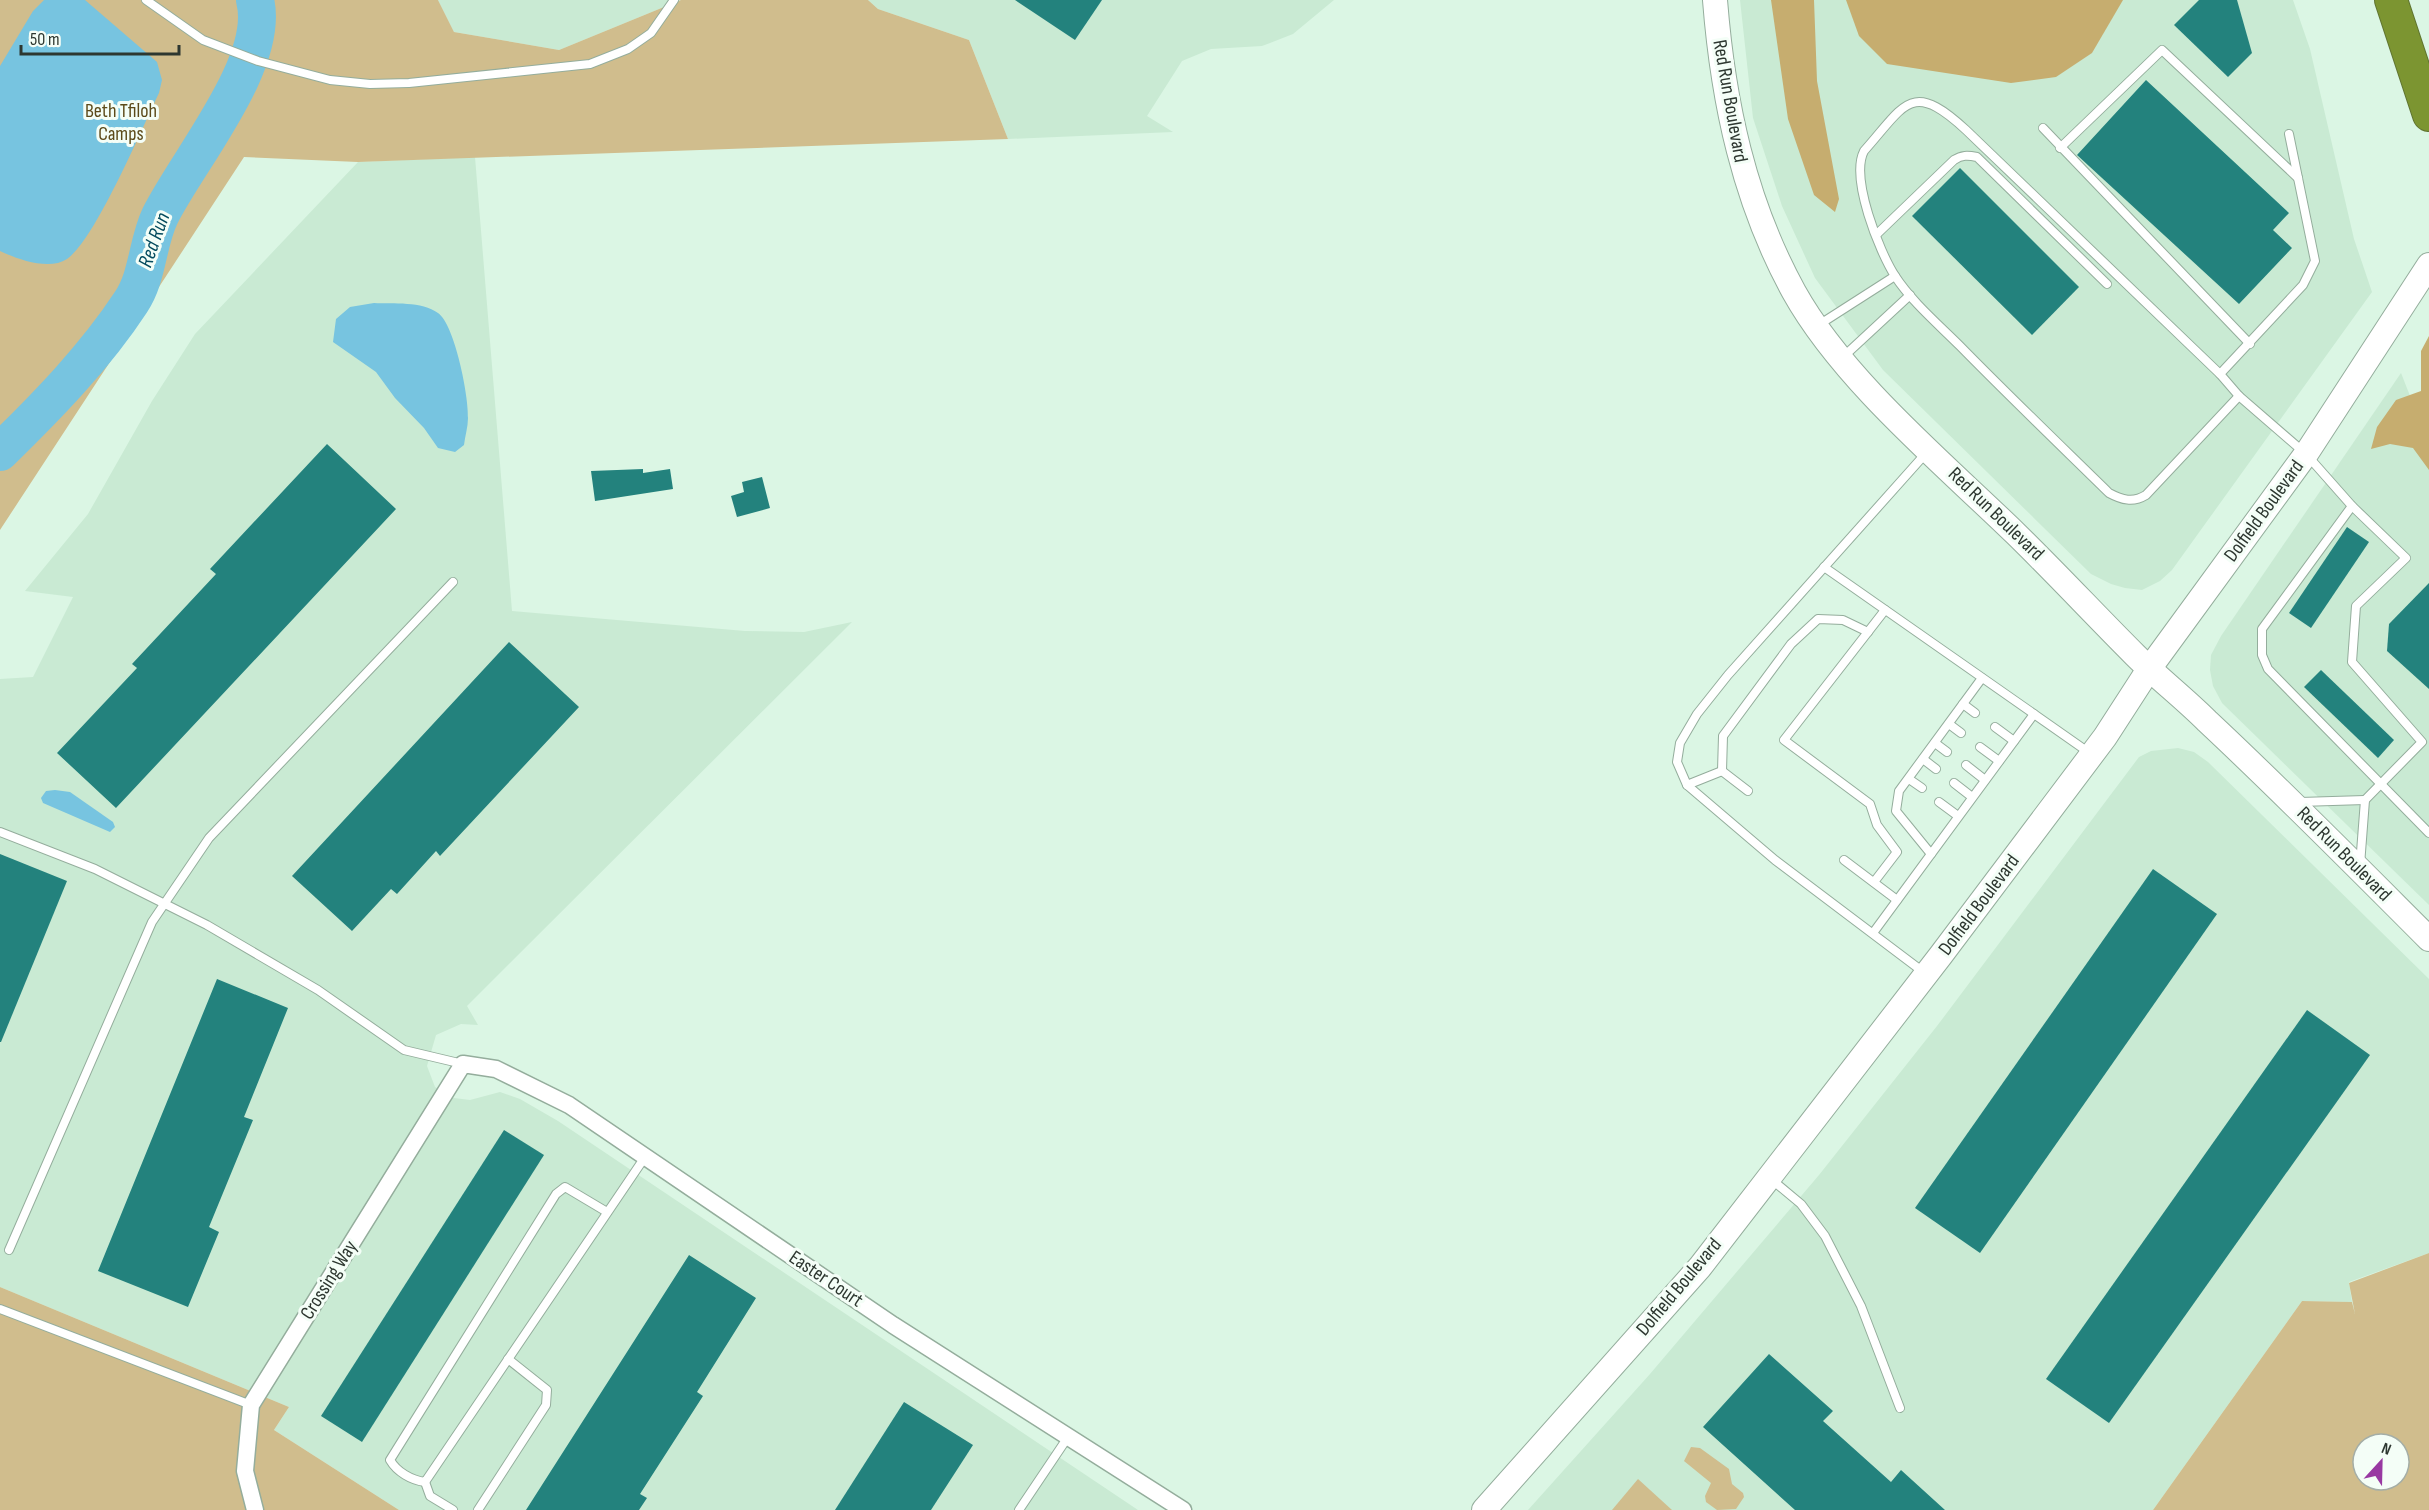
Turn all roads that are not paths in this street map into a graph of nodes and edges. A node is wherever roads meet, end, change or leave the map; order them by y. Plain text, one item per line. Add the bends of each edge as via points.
1 (146, 0) edge
2 (674, 0) edge
3 (1715, 0) edge
4 (2391, 0) edge
5 (2429, 115) edge
6 (2043, 128) dead end
7 (2289, 134) dead end
8 (2060, 148) junction
9 (2298, 178) junction
10 (1877, 234) junction
11 (2425, 271) edge
12 (1895, 276) junction
13 (2107, 284) dead end
14 (1911, 295) junction
15 (1816, 326) junction
16 (2250, 344) junction
17 (1841, 358) junction
18 (2220, 374) junction
19 (2239, 396) junction
20 (1929, 449) junction
21 (2306, 454) junction
22 (2352, 506) junction
23 (1824, 567) junction
24 (453, 582) dead end
25 (1885, 610) junction
26 (1868, 632) junction
27 (2149, 669) junction
28 (1982, 678) junction
29 (1963, 704) junction
30 (1976, 713) dead end
31 (2034, 714) junction
32 (1948, 724) junction
33 (1995, 728) dead end
34 (1961, 733) dead end
35 (2013, 741) junction
36 (1935, 742) junction
37 (1980, 747) dead end
38 (1947, 752) dead end
39 (2092, 755) junction
40 (1923, 759) junction
41 (1999, 761) junction
42 (1966, 765) dead end
43 (1936, 769) dead end
44 (1722, 771) junction
45 (1909, 779) junction
46 (1985, 780) junction
47 (1954, 783) dead end
48 (2382, 783) junction
49 (1687, 785) junction
50 (1922, 788) dead end
51 (1748, 790) dead end
52 (1972, 797) junction
53 (2365, 800) junction
54 (2290, 801) junction
55 (1939, 802) dead end
56 (1958, 816) junction
57 (0, 832) edge
58 (2429, 833) edge
59 (1931, 854) junction
60 (1844, 860) dead end
61 (2360, 870) junction
62 (1874, 882) junction
63 (1898, 900) junction
64 (164, 902) junction
65 (1873, 933) junction
66 (2429, 939) edge
67 (1926, 974) junction
68 (464, 1064) junction
69 (645, 1157) junction
70 (1768, 1177) junction
71 (607, 1212) junction
72 (9, 1250) dead end
73 (0, 1309) edge
74 (508, 1359) junction
75 (251, 1405) junction
76 (1900, 1408) dead end
77 (1068, 1437) junction
78 (425, 1482) junction
79 (255, 1510) edge
80 (453, 1510) edge
81 (478, 1510) edge
82 (1019, 1510) edge
83 (1183, 1510) edge
84 (1484, 1510) edge

1 - 2 lane via 203,40 258,61 330,80 370,84 590,64 628,49 651,33
3 - 15 main road, Red Run Boulevard via 1719,55 1740,160 1778,262
4 - 5 highway
6 - 8 lane
7 - 9 lane
8 - 9 lane via 2163,50
8 - 16 lane
9 - 16 lane via 2314,261 2303,285
10 - 12 lane
10 - 13 lane via 1954,160 1969,155 1977,157
10 - 18 lane via 1860,180 1860,160 1905,105 1933,103
11 - 21 main road, Dolfield Boulevard
12 - 14 lane
12 - 15 lane
14 - 17 lane
14 - 19 lane via 2002,389 2109,493 2120,499 2138,500 2146,495
15 - 17 main road, Red Run Boulevard
16 - 18 lane
17 - 20 main road, Red Run Boulevard
18 - 19 lane
19 - 21 lane
20 - 23 lane
20 - 27 main road, Red Run Boulevard
21 - 22 lane
21 - 27 main road, Dolfield Boulevard
22 - 48 lane via 2262,629 2262,655 2268,669
22 - 48 lane via 2406,558 2356,606 2352,662 2422,742
23 - 25 lane
23 - 49 lane via 1697,714 1680,743 1677,762
24 - 64 lane via 209,838
25 - 26 lane
25 - 28 lane
26 - 44 lane via 1843,620 1818,619 1791,644 1722,736
26 - 62 lane via 1784,741 1870,804 1877,825 1897,852
27 - 39 main road, Dolfield Boulevard
27 - 54 main road, Red Run Boulevard
28 - 29 lane
28 - 31 lane
29 - 30 lane
29 - 32 lane
31 - 35 lane
31 - 39 lane
32 - 34 lane
32 - 36 lane
33 - 35 lane
35 - 41 lane
36 - 38 lane
36 - 40 lane
37 - 41 lane
39 - 67 main road, Dolfield Boulevard
40 - 43 lane
40 - 45 lane
41 - 46 lane
42 - 46 lane
44 - 49 lane
44 - 51 lane
45 - 50 lane
45 - 59 lane via 1899,791 1896,811
46 - 52 lane
47 - 52 lane
48 - 53 lane
48 - 58 lane
49 - 65 lane via 1775,860
52 - 56 lane
53 - 54 lane
53 - 61 lane
54 - 61 main road, Red Run Boulevard
55 - 56 lane
56 - 59 lane
57 - 64 lane via 63,855
59 - 63 lane
60 - 62 lane
61 - 66 main road, Red Run Boulevard
62 - 63 lane
63 - 65 lane
64 - 68 lane via 260,953 404,1050
64 - 72 lane
65 - 67 lane
67 - 70 main road, Dolfield Boulevard
68 - 69 street, Easter Court via 515,1076 569,1105
68 - 75 street, Crossing Way
69 - 71 lane
69 - 77 street, Easter Court via 893,1325
70 - 76 lane via 1801,1203 1825,1236 1865,1315
70 - 84 main road, Dolfield Boulevard via 1700,1267
71 - 74 lane
71 - 78 lane via 565,1187 556,1194 390,1460 394,1468 414,1481
73 - 75 lane
74 - 78 lane
74 - 81 lane via 547,1390 546,1405
75 - 79 street, Crossing Way via 245,1471
77 - 82 lane
77 - 83 street, Easter Court
78 - 80 lane via 430,1496

